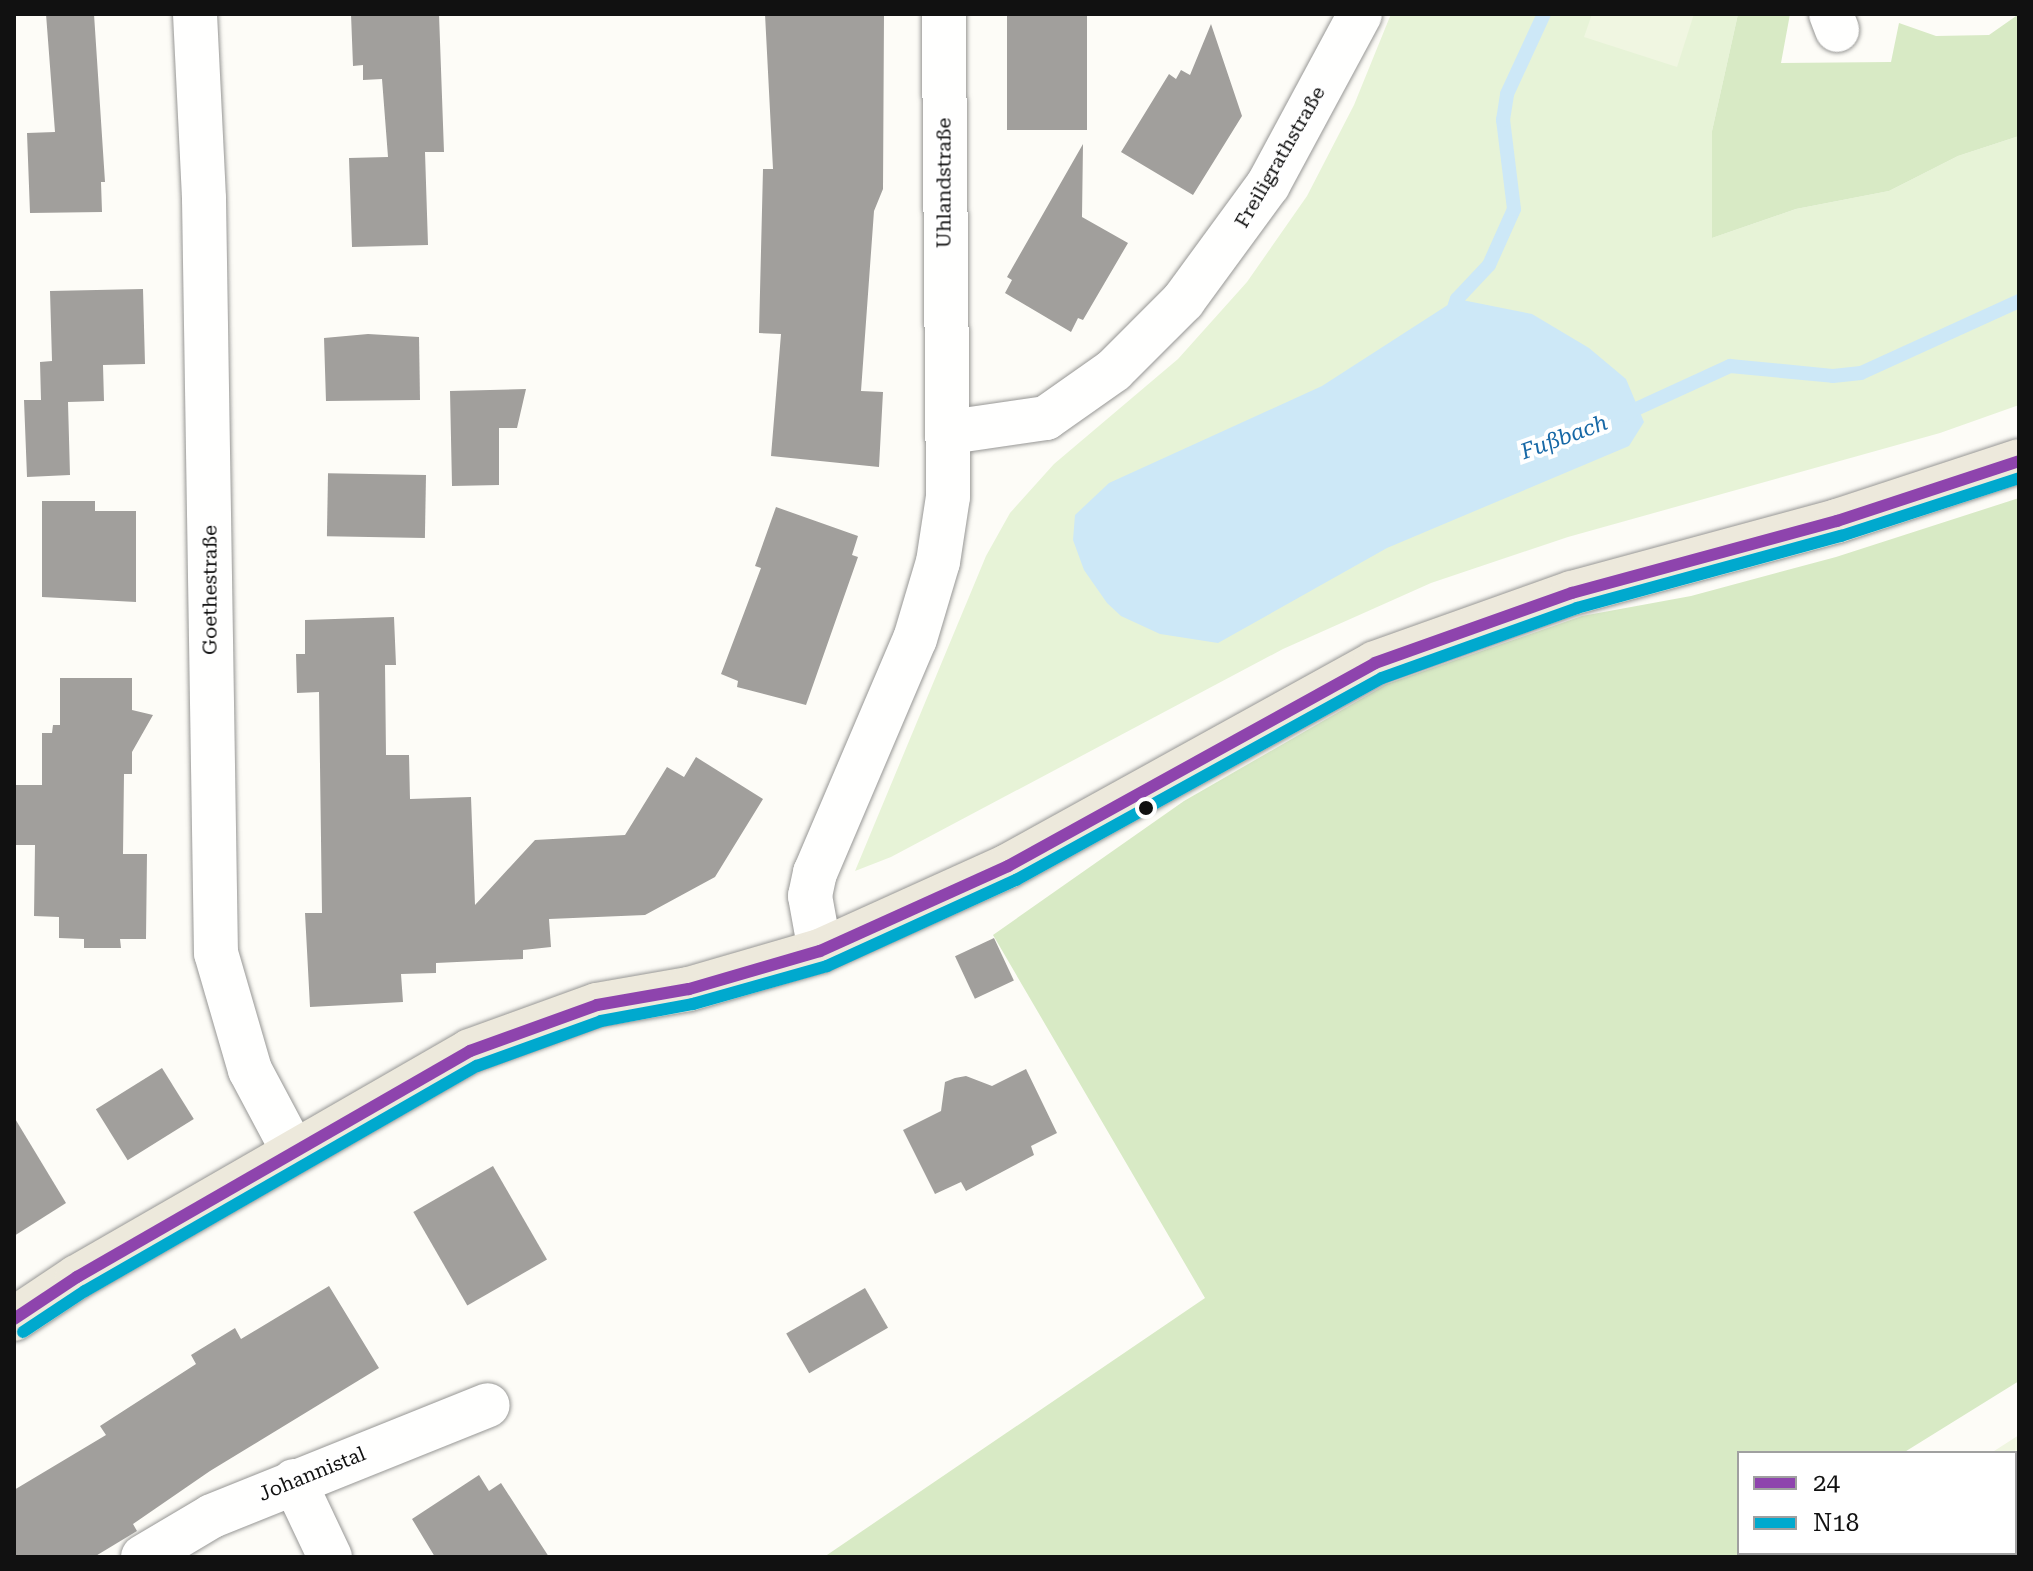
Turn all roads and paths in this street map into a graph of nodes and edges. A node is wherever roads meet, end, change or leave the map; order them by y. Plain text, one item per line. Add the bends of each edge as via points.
1 (195, 14) edge
2 (944, 14) edge
3 (1360, 14) edge
4 (950, 432) junction
5 (2019, 461) edge
6 (820, 951) junction
7 (293, 1151) junction
8 (14, 1319) edge
9 (488, 1405) dead end
10 (294, 1481) junction
11 (143, 1557) edge
12 (330, 1557) edge

1 - 7 street, Goethestraße via 204,231 216,953 250,1070
2 - 4 street, Uhlandstraße via 943,224
3 - 4 street, Freiligrathstraße via 1268,185 1223,252 1173,311 1114,370 1046,418
4 - 6 street, Uhlandstraße via 938,562 915,639 815,873 810,896
5 - 6 main road via 1837,521 1572,593 1375,663 1008,866
6 - 7 main road via 530,1026 470,1051
7 - 8 main road
9 - 10 street, Johannistal
10 - 11 street, Johannistal via 212,1516
10 - 12 street

